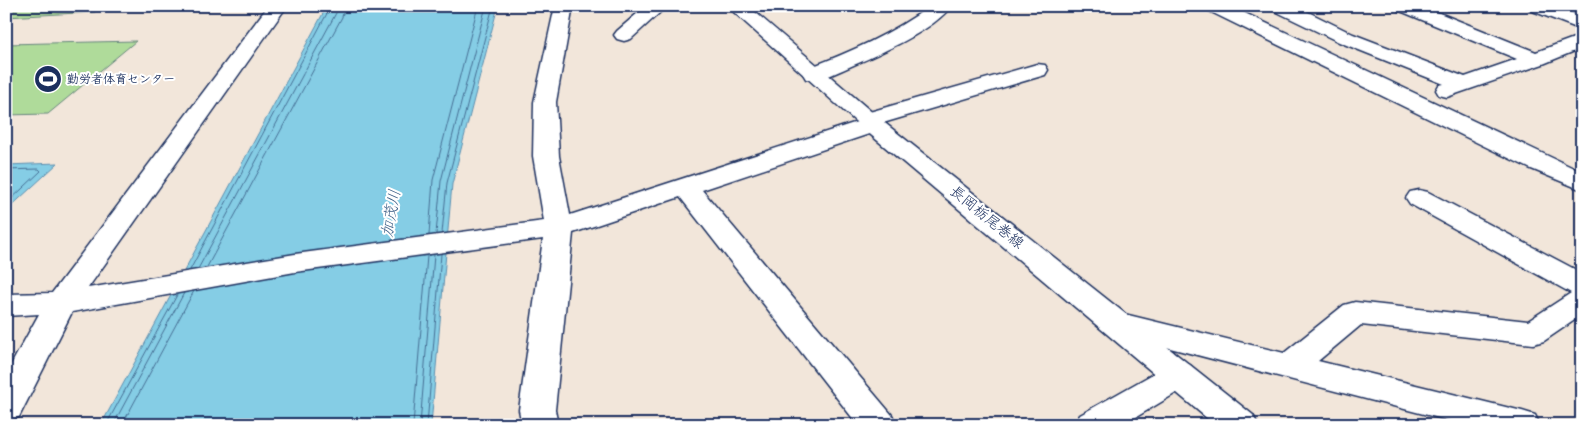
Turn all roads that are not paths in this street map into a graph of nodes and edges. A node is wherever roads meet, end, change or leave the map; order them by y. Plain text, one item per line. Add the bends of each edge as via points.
1 (278, 6) edge
2 (564, 6) edge
3 (658, 6) edge
4 (736, 6) edge
5 (942, 6) edge
6 (1214, 6) edge
7 (1280, 6) edge
8 (1405, 6) edge
9 (1537, 6) edge
10 (1582, 24) edge
11 (624, 34) dead end
12 (1582, 41) edge
13 (1536, 60) junction
14 (1037, 70) dead end
15 (814, 74) junction
16 (1464, 84) junction
17 (1412, 103) junction
18 (870, 122) junction
19 (1582, 182) edge
20 (686, 187) junction
21 (1419, 198) dead end
22 (559, 228) junction
23 (1582, 286) edge
24 (1582, 300) edge
25 (61, 303) junction
26 (6, 305) edge
27 (1116, 323) junction
28 (1291, 365) junction
29 (1179, 374) junction
30 (6, 407) edge
31 (540, 425) edge
32 (879, 425) edge
33 (1093, 425) edge
34 (1240, 425) edge
35 (1522, 425) edge

1 - 25 street
2 - 22 street via 545,102 546,156
3 - 11 street
4 - 15 street, 長岡栃尾巻線
5 - 15 street via 904,33
6 - 17 street
7 - 16 street via 1346,38
8 - 13 street
9 - 10 street
12 - 13 street
13 - 16 street
14 - 18 street
15 - 18 street, 長岡栃尾巻線
16 - 17 street
17 - 19 street
18 - 20 street
18 - 27 street, 長岡栃尾巻線
20 - 22 street
20 - 32 street
21 - 23 street
22 - 25 street via 295,263
22 - 31 street via 537,410
24 - 28 street via 1533,333 1355,314
25 - 26 street
25 - 30 street
27 - 28 street
27 - 29 street, 長岡栃尾巻線
28 - 35 street
29 - 33 street
29 - 34 street, 長岡栃尾巻線

